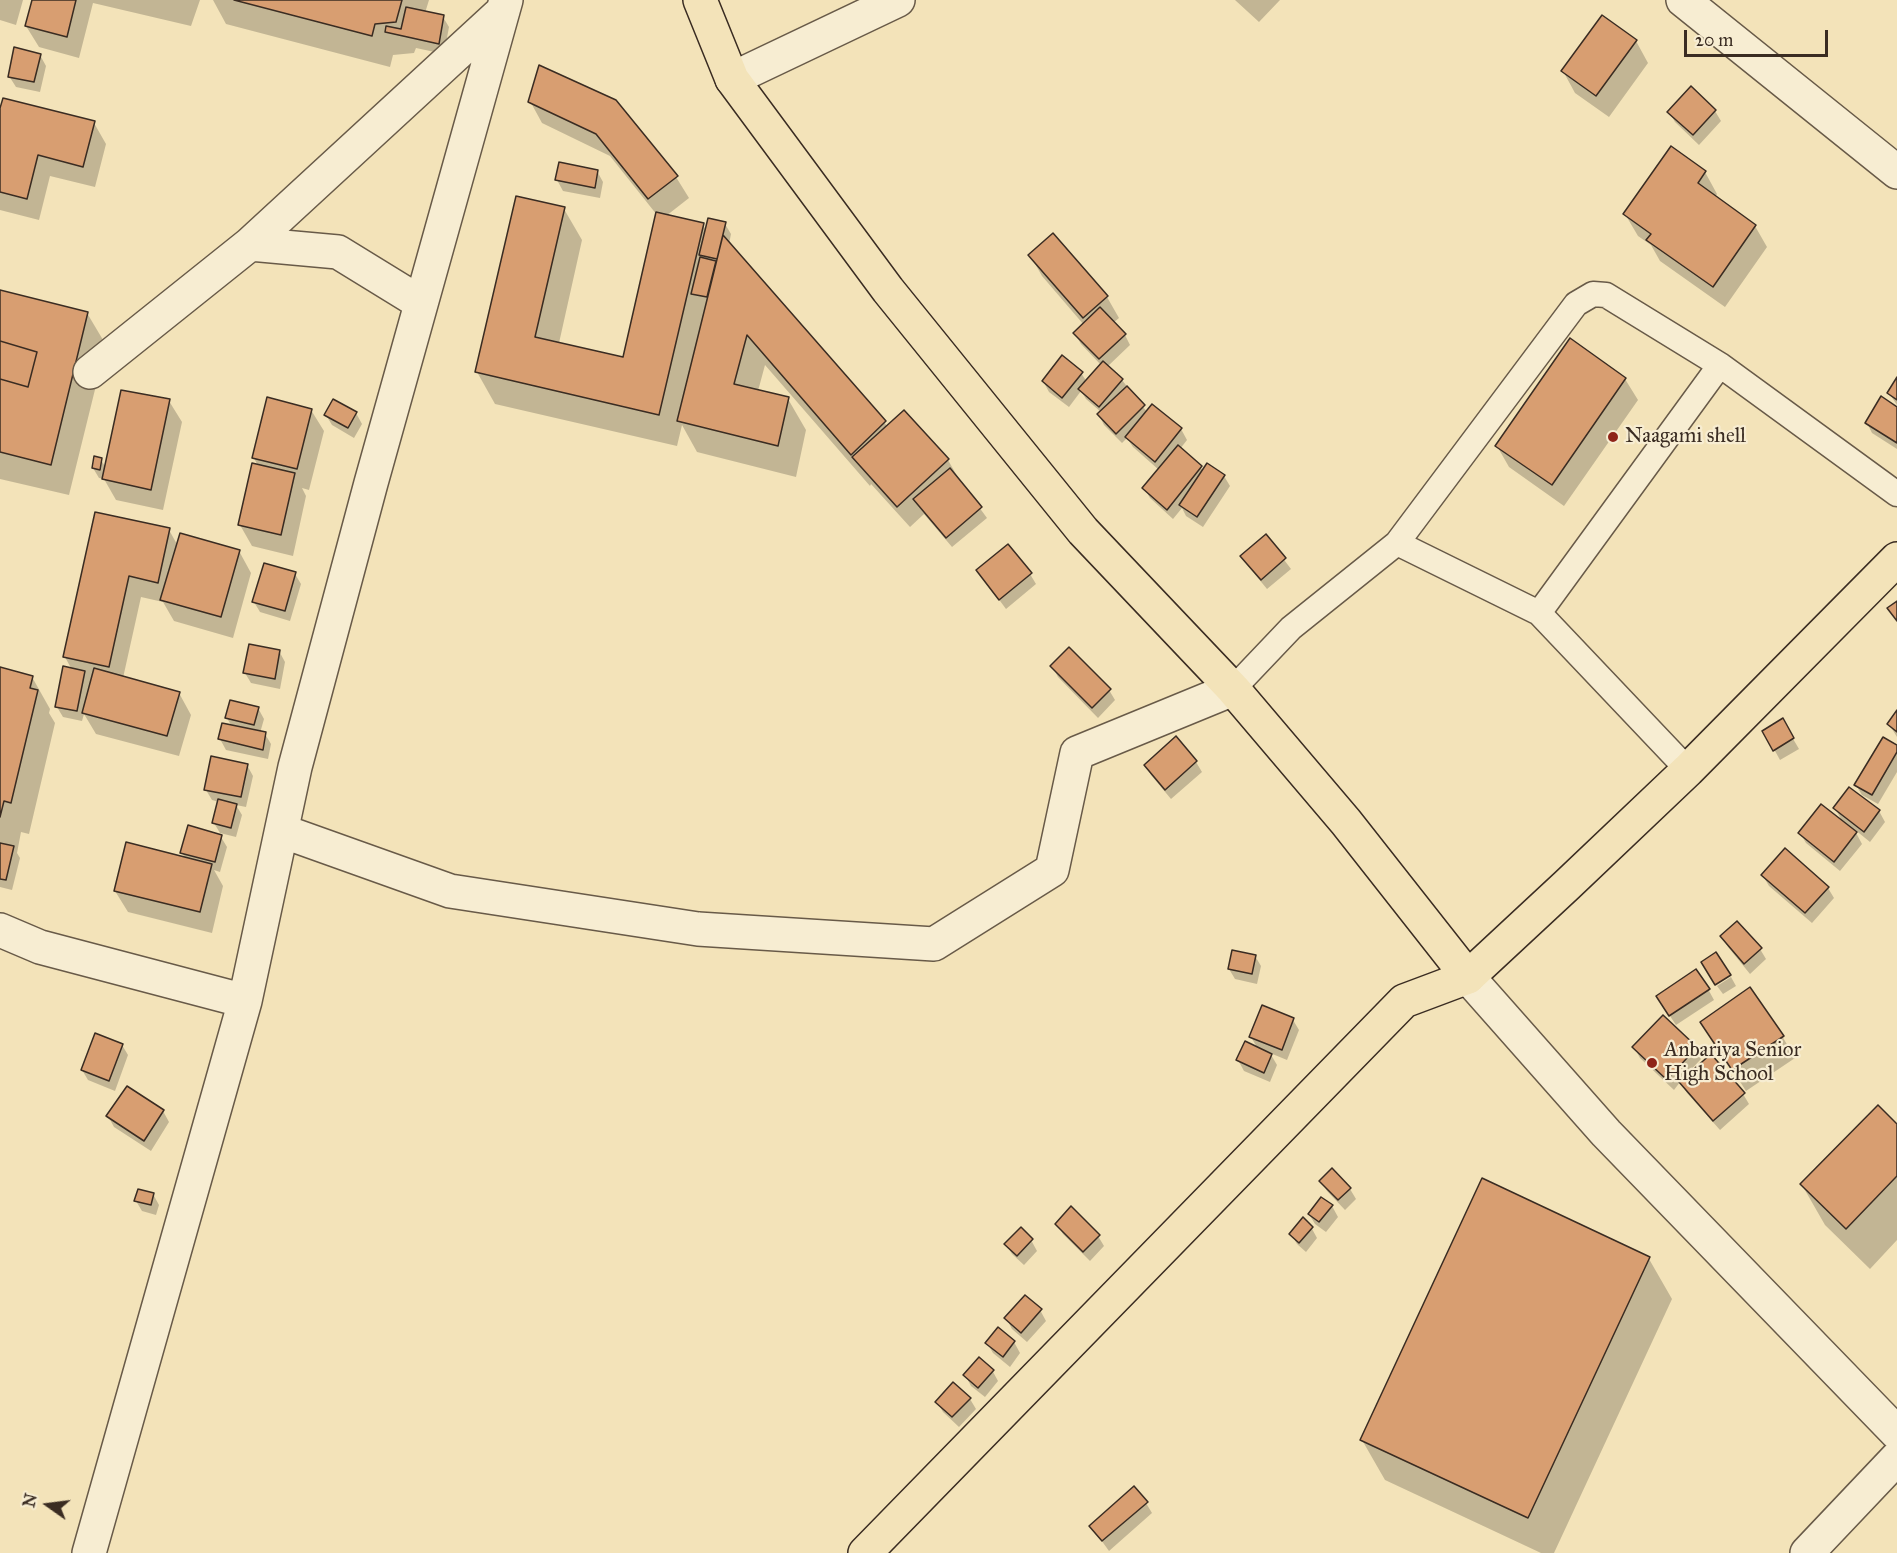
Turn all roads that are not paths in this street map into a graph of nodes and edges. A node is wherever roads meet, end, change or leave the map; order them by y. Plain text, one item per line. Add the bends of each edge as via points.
1 (700, 0) edge
2 (898, 0) edge
3 (1683, 0) edge
4 (504, 6) edge
5 (732, 79) junction
6 (1897, 172) edge
7 (249, 244) junction
8 (421, 303) junction
9 (1720, 365) junction
10 (90, 372) dead end
11 (1897, 494) edge
12 (1396, 543) junction
13 (1897, 559) edge
14 (1539, 613) junction
15 (1233, 689) junction
16 (1688, 770) junction
17 (282, 831) junction
18 (0, 930) edge
19 (1468, 976) junction
20 (245, 1000) junction
21 (1897, 1433) edge
22 (1897, 1458) edge
23 (869, 1552) edge
24 (89, 1553) edge
25 (1807, 1553) edge

1 - 5 main road
2 - 5 street
3 - 6 street
4 - 7 street
4 - 8 street
5 - 15 main road via 888,290 1083,531
7 - 8 street via 338,252
7 - 10 street
8 - 17 street via 298,755
9 - 11 lane
9 - 12 lane via 1606,295 1593,294 1576,304
9 - 14 lane
12 - 14 lane
12 - 15 lane via 1291,628
13 - 16 main road
14 - 16 lane
15 - 17 street via 1077,753 1052,870 934,944 698,929 450,891
15 - 19 main road via 1346,822
16 - 19 main road
17 - 20 street
18 - 20 street via 40,947
19 - 21 street via 1606,1133
19 - 23 main road via 1404,1001
20 - 24 street
22 - 25 street

